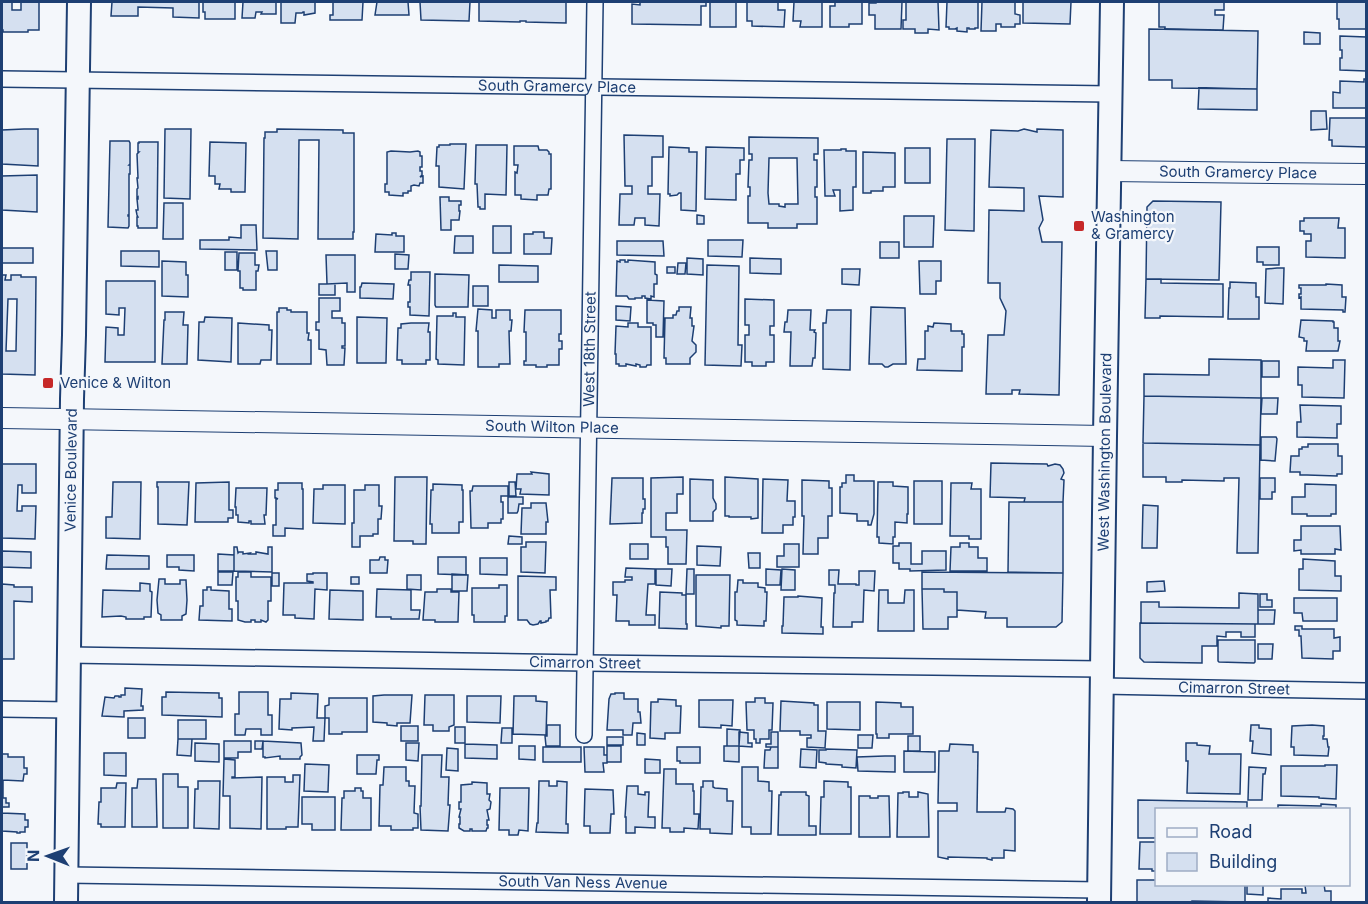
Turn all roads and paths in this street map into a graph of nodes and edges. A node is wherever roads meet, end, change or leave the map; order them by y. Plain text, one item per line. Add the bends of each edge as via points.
1 (79, 2) edge
2 (595, 2) edge
3 (1112, 2) edge
4 (2, 79) edge
5 (78, 80) junction
6 (593, 87) junction
7 (1111, 94) junction
8 (1109, 171) junction
9 (1366, 174) edge
10 (2, 418) edge
11 (72, 419) junction
12 (589, 428) junction
13 (1104, 436) junction
14 (69, 655) junction
15 (585, 663) junction
16 (1102, 677) junction
17 (1366, 691) edge
18 (2, 709) edge
19 (69, 710) junction
20 (584, 735) dead end
21 (67, 875) junction
22 (1099, 896) edge
23 (66, 903) edge

1 - 5 main road, Venice Boulevard
2 - 6 street, West 18th Street
3 - 7 main road, West Washington Boulevard
4 - 5 street, South Gramercy Place
5 - 6 street, South Gramercy Place
5 - 11 main road, Venice Boulevard
6 - 7 street, South Gramercy Place
6 - 12 street, West 18th Street
7 - 8 main road, West Washington Boulevard
8 - 9 street, South Gramercy Place
8 - 13 main road, West Washington Boulevard
10 - 11 street, South Wilton Place
11 - 12 street, South Wilton Place
11 - 14 main road, Venice Boulevard
12 - 13 street, South Wilton Place
12 - 15 street, West 18th Street
13 - 16 main road, West Washington Boulevard
14 - 15 street, Cimarron Street
14 - 19 main road, Venice Boulevard
15 - 16 street, Cimarron Street
15 - 20 street, West 18th Street
16 - 17 street, Cimarron Street
16 - 22 main road, West Washington Boulevard
18 - 19 street
19 - 21 main road, Venice Boulevard
21 - 22 street, South Van Ness Avenue
21 - 23 main road, Venice Boulevard

